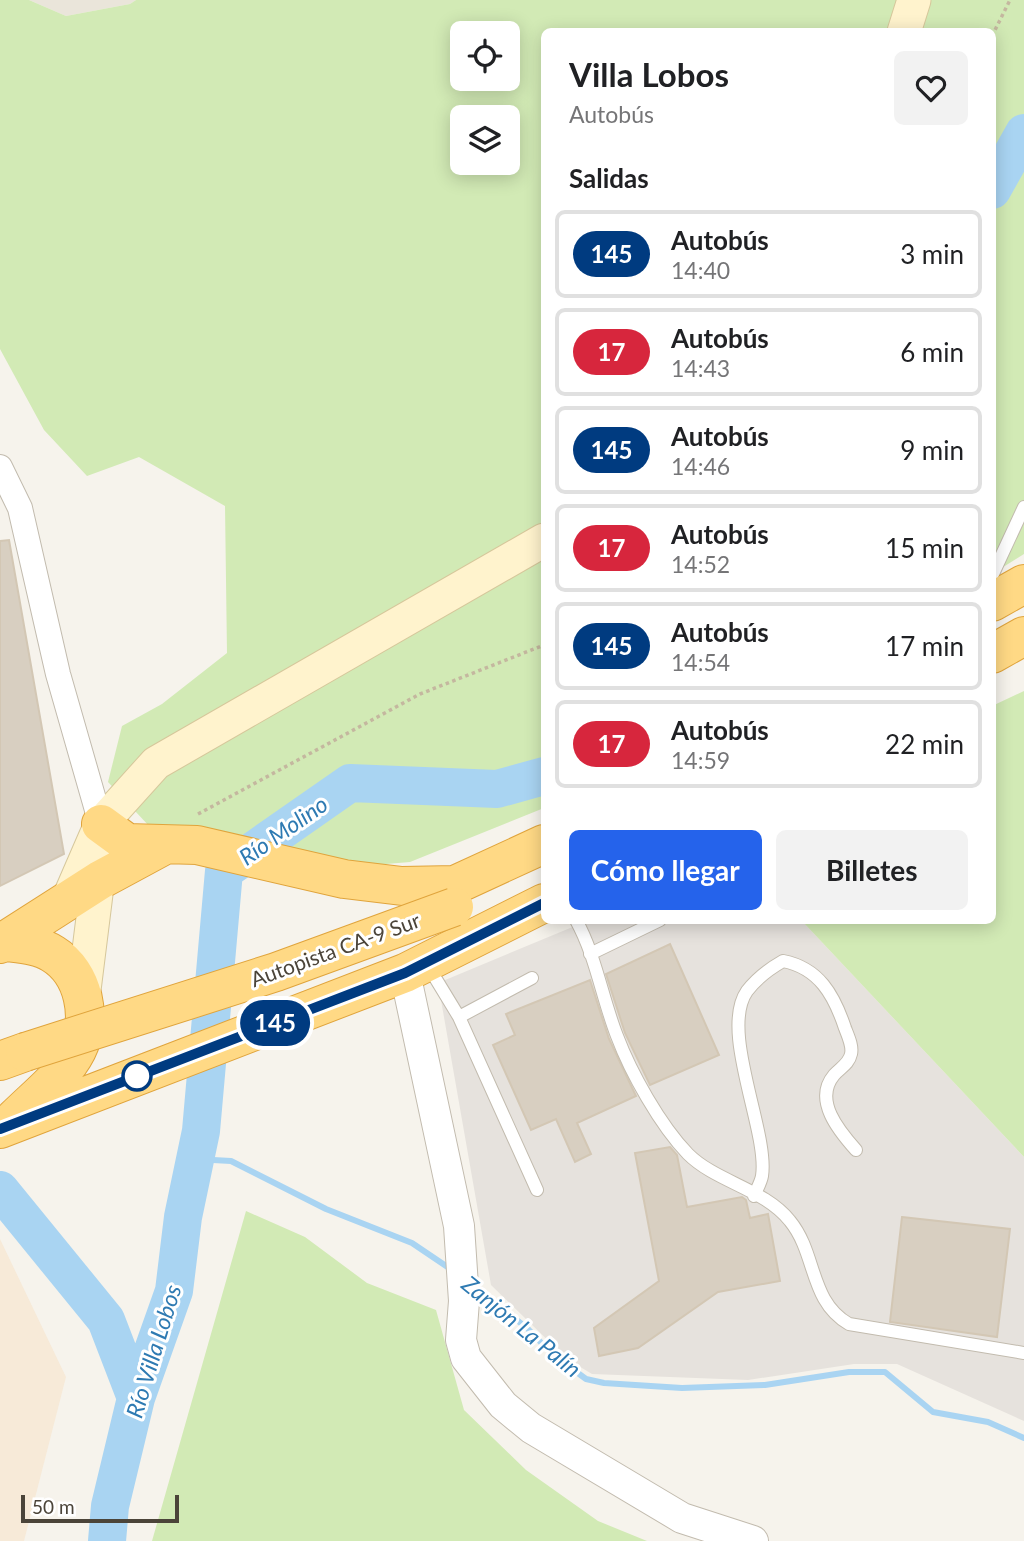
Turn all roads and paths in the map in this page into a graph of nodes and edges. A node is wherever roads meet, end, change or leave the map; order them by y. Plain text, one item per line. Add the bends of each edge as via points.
1 (914, 0) edge
2 (1010, 0) edge
3 (905, 28) edge
4 (996, 28) edge
5 (0, 467) edge
6 (1024, 506) edge
7 (541, 542) edge
8 (996, 567) edge
9 (1024, 584) edge
10 (996, 600) edge
11 (1024, 636) edge
12 (541, 646) edge
13 (996, 652) edge
14 (101, 824) junction
15 (180, 845) junction
16 (541, 845) edge
17 (541, 863) edge
18 (84, 890) junction
19 (541, 905) edge
20 (578, 924) edge
21 (652, 924) edge
22 (3, 943) edge
23 (590, 954) junction
24 (416, 968) junction
25 (532, 978) dead end
26 (83, 998) junction
27 (459, 1017) junction
28 (0, 1061) edge
29 (3, 1128) edge
30 (856, 1150) dead end
31 (537, 1190) dead end
32 (754, 1196) junction
33 (1024, 1353) edge
34 (753, 1541) edge

1 - 3 main road
2 - 4 path
5 - 14 street via 20,508 58,674
6 - 8 lane
7 - 14 main road via 156,763
9 - 10 highway
11 - 13 highway
12 - 15 path via 420,694 191,817 177,827
14 - 15 highway via 127,843
14 - 18 main road
15 - 16 highway via 402,886 455,885
15 - 18 highway
17 - 28 highway, Autopista CA-9 Sur, bridge via 454,907 276,972
18 - 22 highway
18 - 26 main road
19 - 24 highway, Autopista CA-9 Sur
20 - 23 lane
21 - 23 lane
22 - 26 highway via 36,946 53,954 67,965
23 - 32 lane via 635,1076 679,1143 690,1156
24 - 27 lane
24 - 29 highway, Autopista CA-9 Sur
24 - 34 street via 459,1226 464,1301 461,1340 466,1358 481,1380 522,1420 682,1518
25 - 27 lane
26 - 29 highway via 85,1024 77,1050
27 - 31 lane
30 - 32 lane via 836,1127 827,1102 827,1084 851,1056 837,1002 821,979 801,964 783,961 745,993 740,1014 743,1071 762,1158 762,1177
32 - 33 lane via 789,1219 802,1238 833,1315 849,1324

